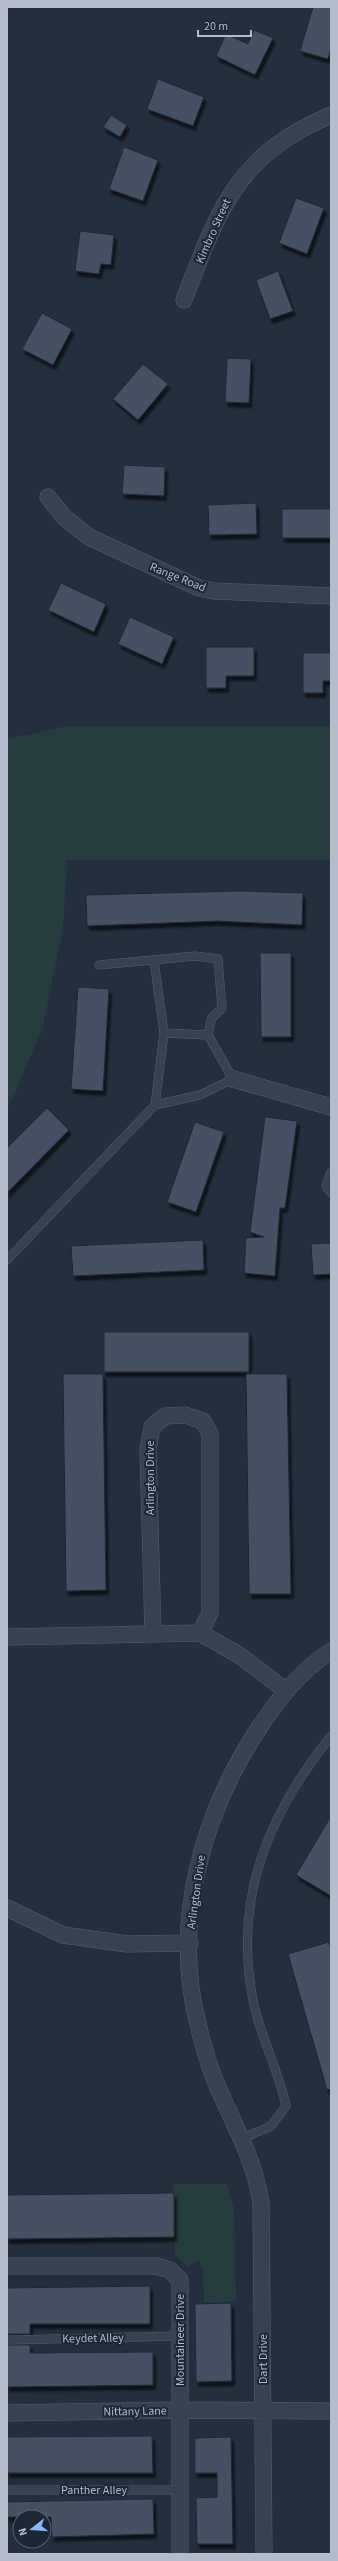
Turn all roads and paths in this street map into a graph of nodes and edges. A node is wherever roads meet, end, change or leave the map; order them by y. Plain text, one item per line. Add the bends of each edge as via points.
1 (331, 115) edge
2 (184, 300) dead end
3 (48, 497) dead end
4 (331, 596) edge
5 (154, 960) junction
6 (100, 965) dead end
7 (164, 1033) junction
8 (208, 1035) junction
9 (233, 1079) junction
10 (155, 1105) junction
11 (331, 1107) edge
12 (331, 1172) edge
13 (331, 1194) edge
14 (7, 1260) edge
15 (200, 1633) junction
16 (153, 1634) junction
17 (7, 1637) edge
18 (331, 1651) edge
19 (285, 1690) junction
20 (331, 1736) edge
21 (7, 1908) edge
22 (190, 1943) junction
23 (242, 2138) junction
24 (252, 2165) joint
25 (7, 2266) edge
26 (180, 2336) junction
27 (7, 2340) edge
28 (180, 2410) junction
29 (263, 2411) junction
30 (331, 2411) edge
31 (7, 2413) edge
32 (7, 2490) edge
33 (180, 2490) junction
34 (180, 2554) edge
35 (264, 2554) edge

1 - 2 street, Kimbro Street via 309,124 279,142 257,161 236,185 212,226
3 - 4 street, Range Road via 64,517 89,537 199,588 214,591
5 - 6 lane
5 - 7 lane
5 - 8 lane via 195,956 218,959 222,1008 211,1019
7 - 8 lane
7 - 10 lane
8 - 9 lane
9 - 10 lane via 200,1095
9 - 11 street
10 - 14 lane
12 - 13 lane via 326,1186
15 - 16 street
15 - 16 street, Arlington Drive via 210,1613 210,1434 203,1421 185,1415 165,1416 152,1427 148,1449
15 - 19 street via 239,1655
16 - 17 street
18 - 19 street, Arlington Drive via 313,1662
19 - 22 street, Arlington Drive via 242,1754 214,1811 196,1873
20 - 23 lane via 306,1767 279,1812 264,1849 253,1893 248,1961 254,2005 286,2106 271,2126
21 - 22 street via 63,1935 127,1944
22 - 23 street, Arlington Drive via 193,1996 198,2027 214,2077
23 - 24 street, Arlington Drive
24 - 29 street, Dart Drive via 261,2204
25 - 26 street, Mountaineer Drive via 156,2266 170,2270 180,2280
26 - 27 lane, Keydet Alley
26 - 28 street, Mountaineer Drive
28 - 29 street, Nittany Lane
28 - 31 street, Nittany Lane
28 - 33 street, Mountaineer Drive
29 - 30 street, Nittany Lane
29 - 35 street, Dart Drive
32 - 33 lane, Panther Alley
33 - 34 street, Mountaineer Drive

